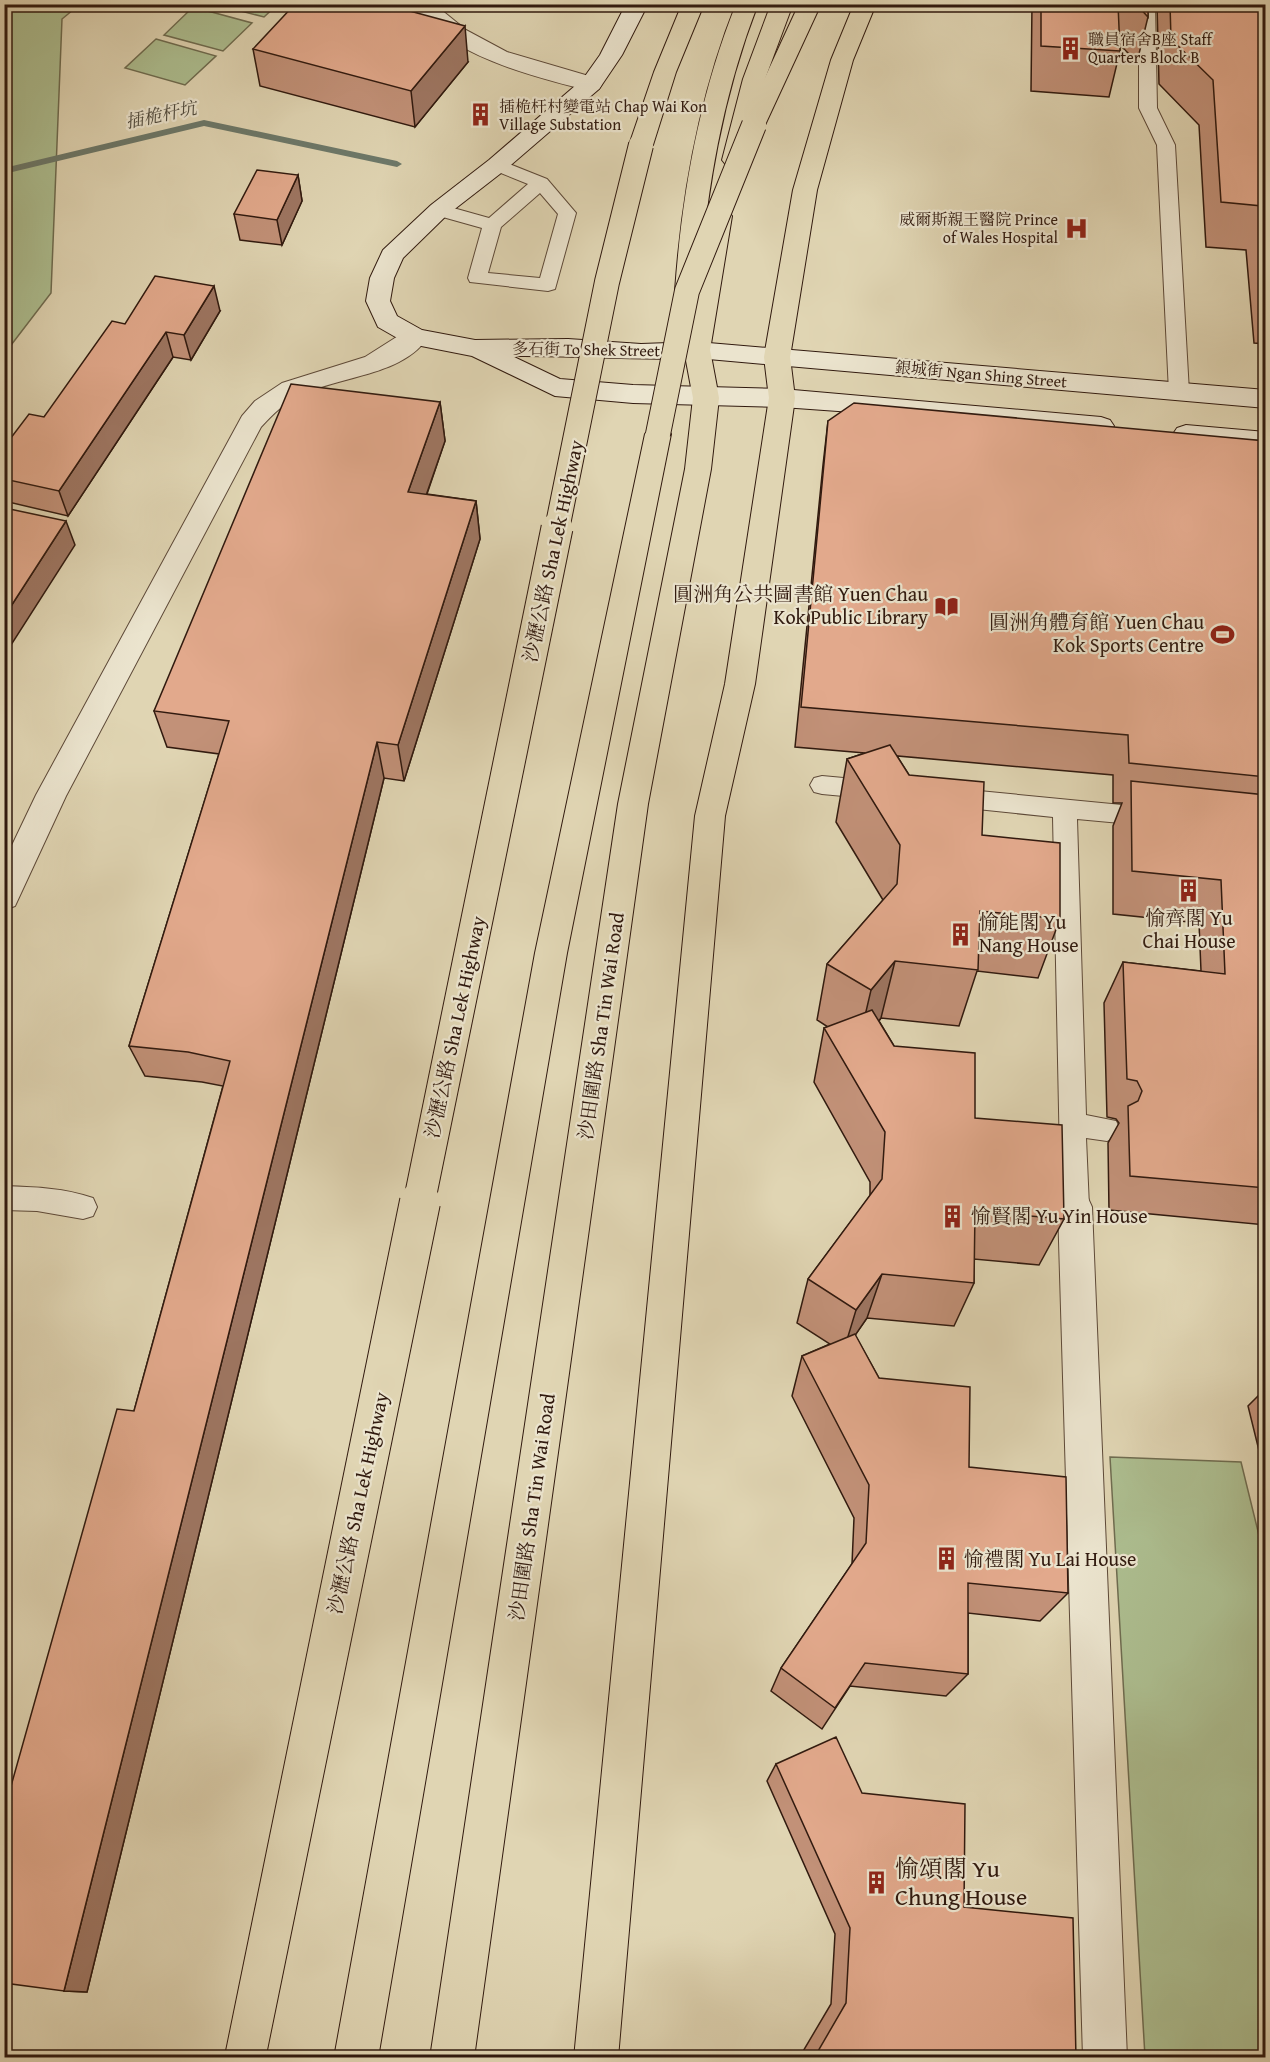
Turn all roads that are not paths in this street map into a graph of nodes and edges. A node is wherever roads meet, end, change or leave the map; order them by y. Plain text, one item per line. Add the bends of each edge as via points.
1 (421, 4) edge
2 (637, 4) edge
3 (693, 4) edge
4 (747, 4) edge
5 (782, 4) edge
6 (810, 4) edge
7 (865, 4) edge
8 (1147, 4) edge
9 (591, 84) junction
10 (496, 165) junction
11 (541, 183) junction
12 (439, 210) junction
13 (492, 225) junction
14 (687, 291) junction
15 (415, 337) junction
16 (475, 348) junction
17 (697, 350) junction
18 (780, 378) junction
19 (1179, 392) junction
20 (706, 398) junction
21 (1266, 399) edge
22 (1123, 428) edge
23 (1158, 431) edge
24 (1266, 441) edge
25 (822, 785) dead end
26 (1065, 808) junction
27 (1171, 819) edge
28 (4, 897) edge
29 (1074, 1125) junction
30 (1107, 1129) dead end
31 (4, 1198) edge
32 (83, 1207) dead end
33 (1075, 1208) joint
34 (245, 2058) edge
35 (356, 2058) edge
36 (452, 2058) edge
37 (596, 2058) edge
38 (1105, 2058) edge

1 - 9 street via 436,20 477,48 536,70
2 - 9 street, 多石街 To Shek Street
3 - 34 main road, 沙瀝公路 Sha Lek Highway, bridge via 644,136 607,282
4 - 14 main road via 720,75 710,116 689,250
5 - 17 main road, 沙田圍路 Sha Tin Wai Road via 754,79 719,219
6 - 14 main road, bridge via 741,154
7 - 18 main road via 842,60 805,190
8 - 19 lane via 1148,108 1166,145
9 - 10 street, 多石街 To Shek Street
10 - 11 lane
10 - 12 street, 多石街 To Shek Street
11 - 13 lane
11 - 13 lane via 567,213 548,285 477,278
12 - 13 lane
12 - 15 street, 多石街 To Shek Street via 392,255 382,278 378,301 387,321
14 - 35 main road, bridge via 551,953
15 - 16 street, 多石街 To Shek Street
15 - 28 street via 367,366 294,387 269,403 251,422 51,795
16 - 17 street, 多石街 To Shek Street
16 - 20 street, 多石街 To Shek Street via 555,387
17 - 18 street, 銀城街 Ngan Shing Street
17 - 20 main road, 沙田圍路 Sha Tin Wai Road
18 - 19 street, 銀城街 Ngan Shing Street via 863,363
18 - 20 street, 銀城街 Ngan Shing Street
18 - 22 street, 銀城街 Ngan Shing Street
18 - 37 main road via 740,684 710,816
19 - 21 street, 銀城街 Ngan Shing Street
20 - 36 main road, 沙田圍路 Sha Tin Wai Road via 698,469 633,804
23 - 24 street
25 - 26 lane
26 - 27 lane
26 - 29 lane
29 - 30 lane
29 - 33 lane
31 - 32 lane via 37,1198
33 - 38 street

